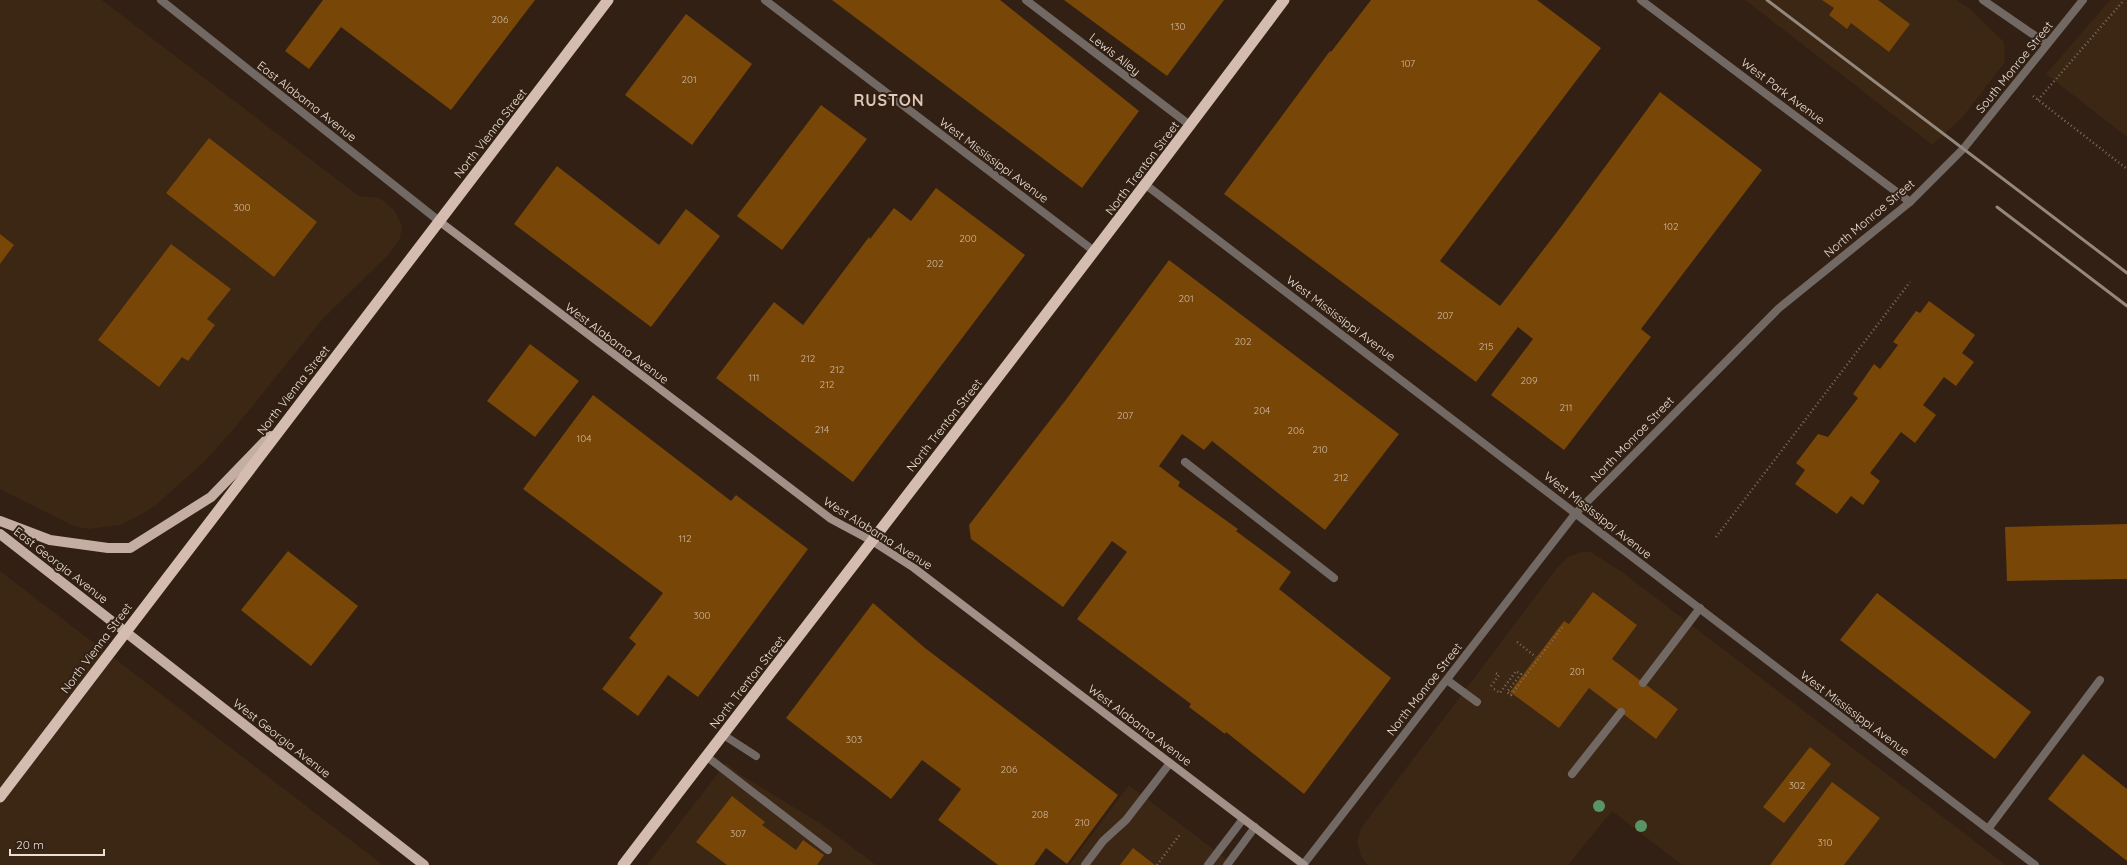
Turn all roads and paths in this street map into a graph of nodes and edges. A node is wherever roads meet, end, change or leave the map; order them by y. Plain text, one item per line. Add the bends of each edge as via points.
1 (161, 0) edge
2 (608, 0) edge
3 (765, 0) edge
4 (1026, 0) edge
5 (1284, 0) edge
6 (1641, 0) edge
7 (1983, 0) edge
8 (2084, 0) edge
9 (2124, 0) edge
10 (2047, 44) junction
11 (1190, 126) junction
12 (1964, 148) joint
13 (2127, 169) edge
14 (1146, 185) junction
15 (1910, 202) junction
16 (439, 221) junction
17 (1094, 251) junction
18 (1910, 282) dead end
19 (290, 416) junction
20 (1185, 462) dead end
21 (1576, 514) junction
22 (0, 521) edge
23 (0, 534) edge
24 (1716, 537) dead end
25 (872, 540) junction
26 (1334, 578) dead end
27 (1700, 608) junction
28 (1564, 625) dead end
29 (125, 632) junction
30 (1517, 642) dead end
31 (1536, 657) dead end
32 (1494, 672) dead end
33 (1447, 680) junction
34 (2100, 680) dead end
35 (1643, 683) dead end
36 (1477, 702) dead end
37 (1621, 712) dead end
38 (722, 734) junction
39 (706, 756) junction
40 (756, 756) dead end
41 (1170, 763) junction
42 (1572, 774) dead end
43 (0, 797) edge
44 (1243, 819) junction
45 (1256, 828) junction
46 (1988, 829) junction
47 (1181, 833) dead end
48 (828, 850) dead end
49 (424, 865) edge
50 (623, 865) edge
51 (1085, 865) edge
52 (1157, 865) edge
53 (1208, 865) edge
54 (1227, 865) edge
55 (1304, 865) edge
56 (2035, 865) edge

1 - 16 street, East Alabama Avenue
2 - 16 highway, North Vienna Street
3 - 17 street, West Mississippi Avenue
4 - 11 street, Lewis Alley
5 - 11 highway, North Trenton Street
6 - 15 street, West Park Avenue
7 - 10 street
8 - 10 street, South Monroe Street
9 - 13 path via 2038,100
10 - 12 street, South Monroe Street
11 - 14 highway, North Trenton Street
12 - 15 street, North Monroe Street
14 - 17 highway, North Trenton Street
14 - 21 street, West Mississippi Avenue
15 - 21 street, North Monroe Street via 1778,309
16 - 19 highway, North Vienna Street
16 - 25 main road, West Alabama Avenue via 831,519
17 - 25 highway, North Trenton Street
18 - 24 path
19 - 22 main road via 211,497 130,548 108,548 50,540
19 - 29 highway, North Vienna Street
20 - 26 street
21 - 27 street, West Mississippi Avenue
21 - 33 street, North Monroe Street
23 - 29 main road, East Georgia Avenue
25 - 38 highway, North Trenton Street
25 - 41 main road, West Alabama Avenue via 914,568
27 - 35 street
27 - 46 street, West Mississippi Avenue
28 - 32 path via 1511,695 1507,692 1521,674 1516,671 1500,693 1490,687 1499,675
29 - 43 highway, North Vienna Street
29 - 49 main road, West Georgia Avenue
30 - 31 path
33 - 36 street
33 - 55 street, North Monroe Street
34 - 46 street
37 - 42 street
38 - 39 highway, North Trenton Street
38 - 40 street
39 - 48 street
39 - 50 highway, North Trenton Street
41 - 44 main road, West Alabama Avenue
41 - 51 street via 1126,820 1103,841
44 - 45 main road, West Alabama Avenue
44 - 53 street
45 - 54 street
45 - 55 main road, West Alabama Avenue
46 - 56 street, West Mississippi Avenue
47 - 52 path

